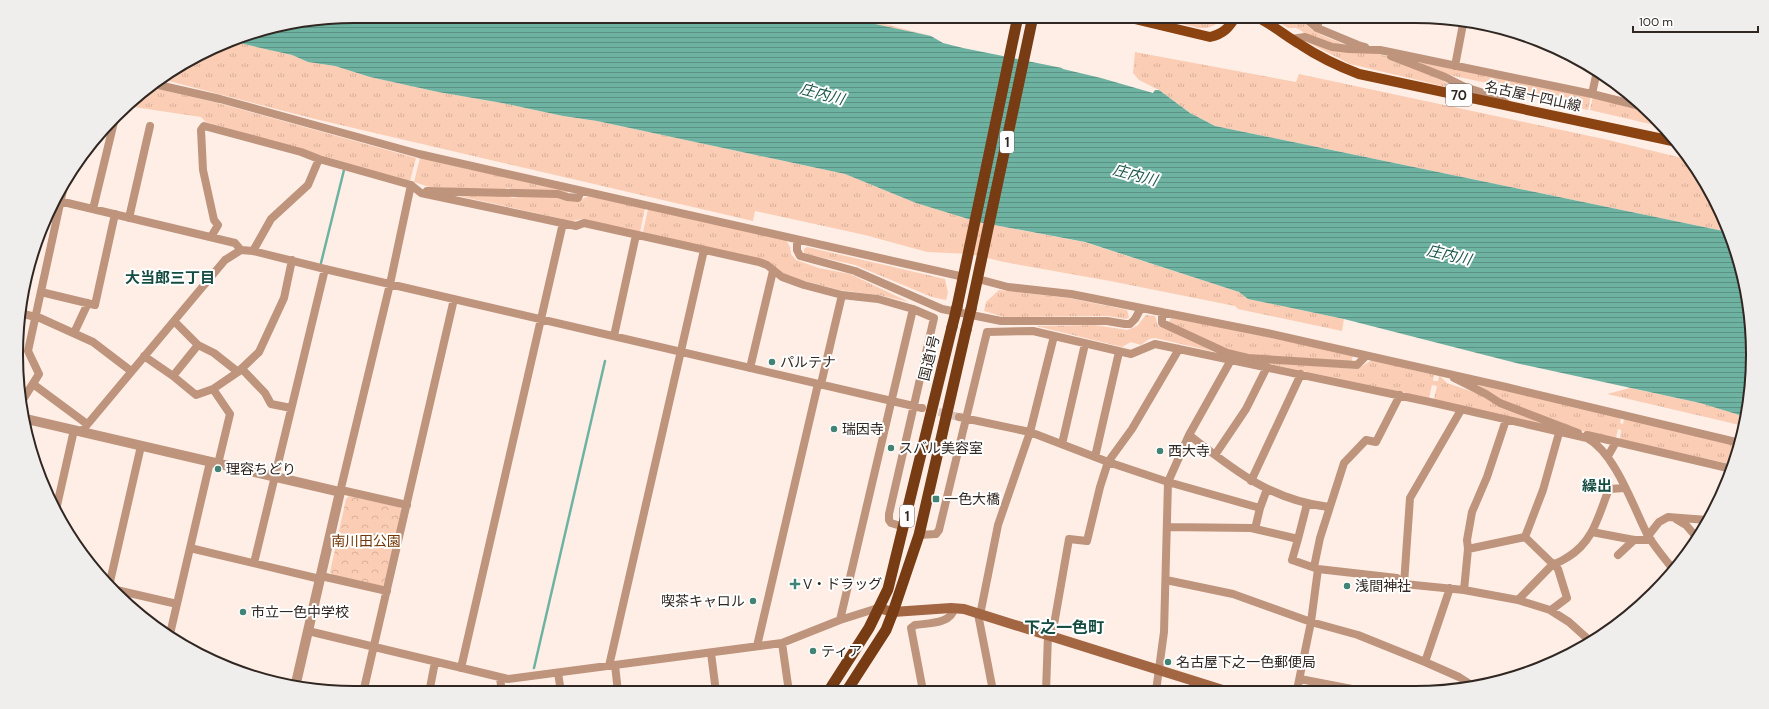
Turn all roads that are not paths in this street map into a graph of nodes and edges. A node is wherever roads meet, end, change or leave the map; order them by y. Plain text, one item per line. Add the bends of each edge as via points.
1 (1017, 23) edge
2 (1032, 23) edge
3 (1151, 23) edge
4 (1232, 23) edge
5 (1267, 23) edge
6 (1311, 23) edge
7 (1319, 23) edge
8 (1462, 27) edge
9 (1318, 28) junction
10 (1291, 39) junction
11 (1380, 50) junction
12 (1455, 66) junction
13 (1596, 77) edge
14 (161, 86) edge
15 (1592, 94) junction
16 (1632, 104) edge
17 (1508, 105) junction
18 (150, 126) dead end
19 (113, 128) edge
20 (1667, 140) edge
21 (319, 159) junction
22 (412, 185) junction
23 (581, 191) junction
24 (421, 194) junction
25 (60, 202) edge
26 (93, 209) junction
27 (56, 210) edge
28 (115, 214) junction
29 (129, 218) junction
30 (563, 223) junction
31 (636, 235) junction
32 (211, 237) junction
33 (797, 240) junction
34 (241, 250) junction
35 (253, 250) junction
36 (704, 250) junction
37 (292, 260) junction
38 (325, 269) junction
39 (773, 271) junction
40 (964, 277) junction
41 (978, 279) junction
42 (390, 284) junction
43 (40, 292) junction
44 (842, 295) junction
45 (454, 298) junction
46 (88, 303) junction
47 (1141, 308) junction
48 (913, 309) junction
49 (1162, 312) junction
50 (26, 315) edge
51 (35, 317) junction
52 (541, 319) junction
53 (174, 321) junction
54 (74, 334) junction
55 (614, 336) junction
56 (1054, 336) junction
57 (198, 344) junction
58 (1085, 344) junction
59 (1179, 350) junction
60 (682, 352) junction
61 (1120, 352) junction
62 (144, 356) junction
63 (1366, 356) junction
64 (1230, 360) junction
65 (1248, 361) junction
66 (1267, 367) junction
67 (750, 368) junction
68 (240, 370) junction
69 (131, 371) junction
70 (1301, 374) junction
71 (1450, 375) junction
72 (173, 376) junction
73 (33, 384) junction
74 (819, 384) junction
75 (213, 389) junction
76 (26, 395) edge
77 (1400, 396) junction
78 (890, 400) junction
79 (913, 406) junction
80 (291, 408) junction
81 (922, 408) tunnel mouth
82 (1461, 410) junction
83 (962, 418) junction
84 (29, 419) edge
85 (1506, 420) junction
86 (81, 429) junction
87 (1030, 432) junction
88 (1578, 432) junction
89 (1559, 433) junction
90 (1189, 435) junction
91 (1587, 438) junction
92 (1616, 442) junction
93 (1734, 442) edge
94 (1062, 444) junction
95 (141, 446) junction
96 (1215, 455) junction
97 (1608, 456) junction
98 (1094, 457) junction
99 (1108, 462) junction
100 (214, 463) junction
101 (1726, 468) edge
102 (275, 477) junction
103 (1168, 482) junction
104 (1251, 482) junction
105 (1625, 488) junction
106 (1266, 489) junction
107 (340, 491) junction
108 (58, 503) edge
109 (1307, 504) junction
110 (407, 505) junction
111 (1329, 507) junction
112 (1260, 508) junction
113 (1671, 517) junction
114 (1702, 520) edge
115 (904, 527) junction
116 (1167, 527) junction
117 (1256, 529) junction
118 (1592, 532) junction
119 (1693, 534) edge
120 (919, 535) junction
121 (1525, 537) junction
122 (1650, 538) junction
123 (1298, 539) junction
124 (1634, 540) junction
125 (190, 548) junction
126 (1468, 549) junction
127 (1618, 555) dead end
128 (254, 563) junction
129 (1554, 564) junction
130 (1670, 565) edge
131 (1316, 568) junction
132 (320, 577) junction
133 (111, 579) edge
134 (1166, 580) junction
135 (1404, 584) junction
136 (1450, 588) junction
137 (1464, 590) junction
138 (123, 591) edge
139 (387, 591) junction
140 (1518, 600) junction
141 (177, 604) junction
142 (878, 608) junction
143 (954, 608) junction
144 (1551, 610) junction
145 (893, 612) junction
146 (979, 614) junction
147 (840, 620) junction
148 (1311, 622) junction
149 (171, 631) edge
150 (308, 631) junction
151 (1050, 635) junction
152 (1587, 638) edge
153 (782, 643) junction
154 (757, 646) junction
155 (374, 647) junction
156 (711, 653) junction
157 (435, 662) junction
158 (1425, 662) junction
159 (612, 666) junction
160 (461, 668) junction
161 (1159, 669) junction
162 (558, 673) junction
163 (500, 678) junction
164 (1300, 679) junction
165 (296, 681) edge
166 (1466, 682) edge
167 (365, 686) edge
168 (430, 686) edge
169 (501, 686) edge
170 (560, 686) edge
171 (617, 686) edge
172 (715, 686) edge
173 (788, 686) edge
174 (832, 686) edge
175 (850, 686) edge
176 (921, 686) edge
177 (991, 686) edge
178 (1046, 686) edge
179 (1157, 686) edge
180 (1209, 686) edge
181 (1298, 686) edge
182 (1336, 686) edge

1 - 40 highway, 国道1号 / 1
2 - 41 highway, 国道1号 / 1
3 - 4 main road via 1210,37 1221,35
5 - 10 main road, 名古屋十四山線 / 70
6 - 9 street
7 - 9 street
8 - 12 street
9 - 11 street via 1358,45
10 - 11 street via 1305,37 1332,47
10 - 17 main road, 名古屋十四山線 / 70 via 1333,64 1359,74
11 - 12 street
11 - 17 street via 1464,87 1498,98
12 - 15 street
13 - 15 street
14 - 23 street via 220,99 419,154
15 - 16 street
17 - 20 main road, 名古屋十四山線 / 70
18 - 29 street
19 - 26 street
21 - 22 street
21 - 32 street via 204,126 201,130 203,170 214,220 218,225
21 - 35 street via 308,185 271,219
22 - 24 street
22 - 42 street
23 - 24 street via 578,198 558,194 428,190
23 - 33 street
24 - 30 street
25 - 26 street
26 - 28 street
27 - 43 street
28 - 29 street
28 - 46 street via 95,305
29 - 32 street
30 - 31 street via 576,226 584,223
30 - 52 street
31 - 36 street
31 - 55 street
32 - 34 street via 236,243
33 - 40 street
33 - 47 street via 800,256 855,271 942,309 1001,321 1107,321 1130,324 1136,319
34 - 35 street
34 - 53 street via 228,257
35 - 37 street
36 - 39 street via 759,262 768,265
36 - 60 street
37 - 38 street
37 - 68 street via 284,298 272,324 258,352
38 - 42 street
38 - 80 street
39 - 44 street via 782,277
39 - 67 street
40 - 115 highway, 国道1号 / 1, bridge
41 - 47 street via 1008,287 1071,294
41 - 120 highway, 国道1号 / 1, bridge
42 - 45 street
42 - 107 street
43 - 46 street
43 - 51 street
44 - 48 street via 878,299
44 - 74 street
45 - 52 street
45 - 110 street
46 - 54 street
47 - 49 street
48 - 78 street
48 - 79 street via 934,318
49 - 63 street
49 - 65 street via 1162,324
50 - 51 street
51 - 54 street
51 - 73 street via 28,351 39,374
52 - 55 street
52 - 160 street
53 - 57 street
53 - 62 street
54 - 69 street via 93,342
55 - 60 street
56 - 58 street
56 - 83 street via 1033,331 987,332
56 - 87 street
57 - 68 street
57 - 72 street
58 - 61 street
58 - 94 street
59 - 61 street via 1155,344 1131,354
59 - 64 street
59 - 99 street via 1132,429
60 - 67 street
60 - 159 street
61 - 98 street
62 - 69 street
62 - 72 street
63 - 65 street via 1357,365
63 - 71 street
64 - 65 street
64 - 90 street
65 - 66 street
66 - 70 street
66 - 96 street via 1246,409
67 - 74 street
68 - 75 street
68 - 80 street via 265,393 271,404
69 - 86 street
70 - 77 street
70 - 104 street
71 - 88 street via 1456,381 1500,403
71 - 93 street
72 - 75 street via 196,396
73 - 76 street
73 - 86 street
74 - 78 street
74 - 154 street
75 - 100 street via 230,414
77 - 82 street
77 - 111 street via 1376,442 1366,440 1344,463
78 - 79 street
78 - 147 street
79 - 81 street
79 - 115 street via 888,514 891,523
80 - 102 street
82 - 85 street
82 - 135 street via 1410,498
83 - 87 street
83 - 120 street via 939,530 936,534
84 - 86 street
85 - 89 street
85 - 126 street via 1472,512
86 - 95 street
86 - 108 street
87 - 94 street
87 - 146 street via 998,525
88 - 91 street
88 - 92 street
89 - 91 street
89 - 121 street via 1543,490
90 - 96 street
90 - 103 street
91 - 97 street
92 - 97 street
92 - 101 street
94 - 98 street
95 - 100 street
95 - 133 street
96 - 104 street
97 - 105 street
98 - 99 street
99 - 103 street
99 - 151 street via 1087,541 1069,539
100 - 102 street
100 - 125 street
102 - 107 street
102 - 128 street
103 - 112 street
103 - 116 street
104 - 106 street
105 - 118 street via 1609,489
105 - 122 street
106 - 109 street
106 - 112 street
107 - 110 street
107 - 132 street
109 - 111 street
109 - 123 street
110 - 139 street
111 - 131 street via 1320,538
112 - 117 street
113 - 114 street
113 - 119 street via 1686,525
113 - 122 street via 1659,522
115 - 142 highway, 国道1号 / 1 via 888,589
116 - 117 street
116 - 134 street
117 - 123 street
118 - 124 street
118 - 129 street via 1578,550
120 - 145 highway, 国道1号 / 1
121 - 126 street
121 - 129 street
122 - 124 street
122 - 130 street
123 - 131 street via 1292,560
124 - 127 street
125 - 128 street
125 - 141 street
126 - 137 street
128 - 132 street
129 - 140 street
129 - 144 street via 1567,598
131 - 135 street via 1397,578
131 - 148 street
132 - 139 street
132 - 150 street
134 - 148 street via 1232,594
134 - 161 street via 1164,632
135 - 136 street
136 - 137 street
136 - 158 street
137 - 140 street
138 - 141 street
139 - 155 street
140 - 144 street
141 - 149 street
142 - 145 main road
142 - 147 street
142 - 174 highway, 国道1号 / 1 via 869,628
143 - 145 main road
143 - 146 main road
143 - 176 street via 948,619 911,628
144 - 152 street
145 - 175 highway, 国道1号 / 1 via 886,630
146 - 151 main road
146 - 177 street
147 - 153 street
148 - 158 street via 1358,635
148 - 164 street
150 - 155 street
150 - 165 street
151 - 161 main road
151 - 178 street
153 - 154 street
153 - 173 street
154 - 156 street
155 - 157 street
155 - 167 street
156 - 159 street
156 - 172 street
157 - 160 street
157 - 168 street
158 - 166 street
159 - 162 street
159 - 171 street
160 - 163 street
161 - 179 street
161 - 180 main road
162 - 163 street via 508,680
162 - 170 street
163 - 169 street
164 - 181 street
164 - 182 street

